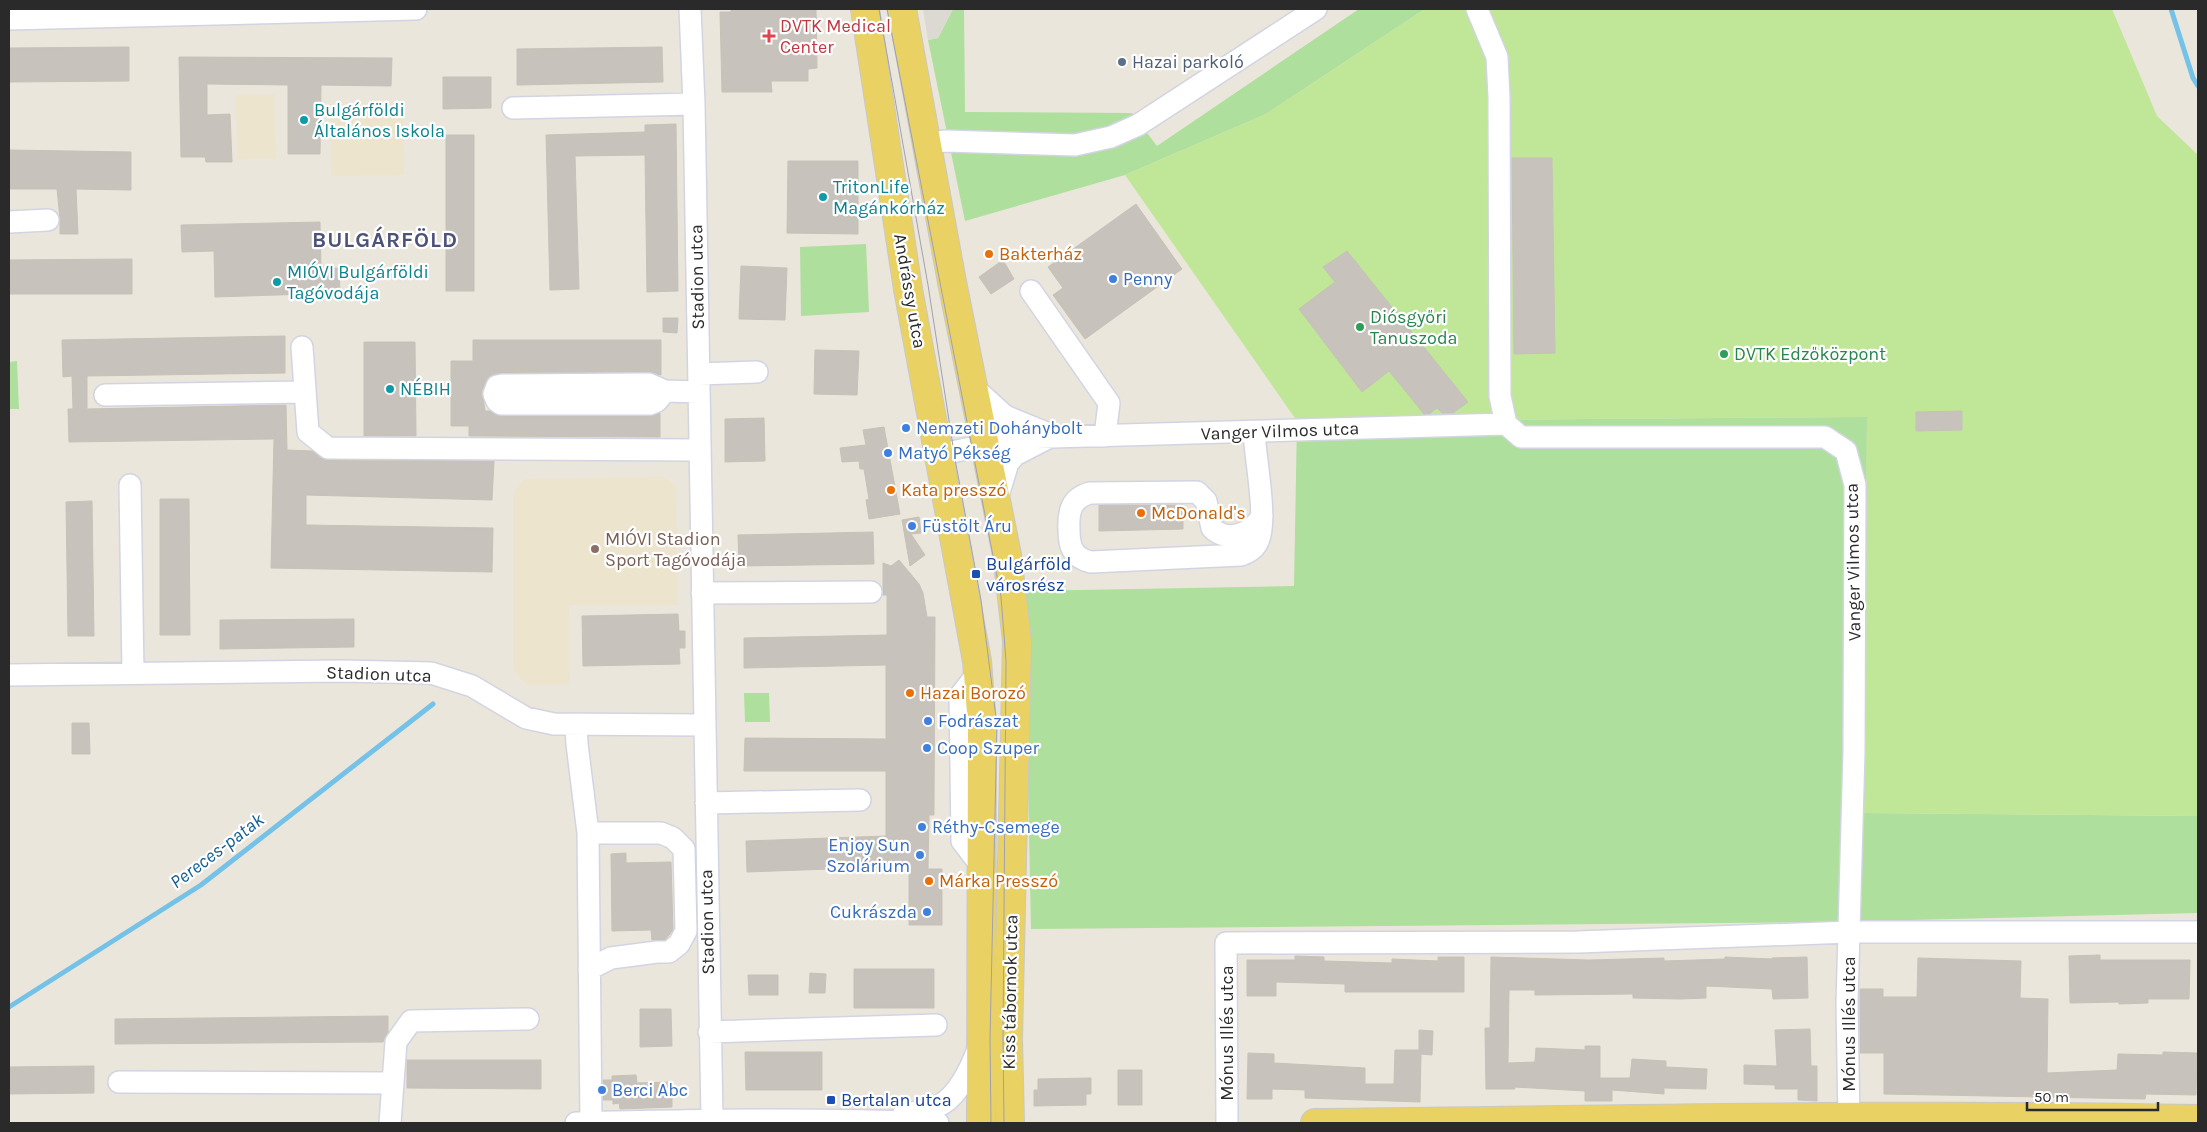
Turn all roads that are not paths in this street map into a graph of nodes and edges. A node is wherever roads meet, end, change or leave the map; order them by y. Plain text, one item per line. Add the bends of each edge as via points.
1 (376, 9) edge
2 (416, 9) edge
3 (690, 9) edge
4 (865, 9) edge
5 (902, 9) edge
6 (1316, 9) edge
7 (1477, 9) edge
8 (9, 20) edge
9 (694, 104) junction
10 (513, 108) dead end
11 (927, 143) junction
12 (48, 220) dead end
13 (9, 222) edge
14 (1031, 291) dead end
15 (302, 346) dead end
16 (758, 372) dead end
17 (699, 383) junction
18 (973, 387) junction
19 (665, 391) junction
20 (305, 392) junction
21 (105, 395) dead end
22 (1506, 424) junction
23 (1254, 432) junction
24 (1053, 436) junction
25 (1105, 436) junction
26 (985, 444) junction
27 (700, 450) junction
28 (938, 455) junction
29 (130, 485) dead end
30 (996, 498) junction
31 (1262, 516) junction
32 (871, 592) dead end
33 (702, 594) junction
34 (133, 672) junction
35 (9, 674) edge
36 (576, 724) junction
37 (704, 725) junction
38 (860, 800) dead end
39 (706, 803) junction
40 (588, 833) junction
41 (1850, 932) junction
42 (2198, 932) edge
43 (589, 969) junction
44 (528, 1019) dead end
45 (936, 1025) dead end
46 (709, 1032) junction
47 (981, 1039) junction
48 (119, 1082) dead end
49 (392, 1083) junction
50 (2198, 1118) edge
51 (712, 1119) junction
52 (881, 1120) junction
53 (1849, 1120) edge
54 (854, 1122) edge
55 (390, 1123) edge
56 (576, 1123) edge
57 (591, 1123) edge
58 (938, 1123) edge
59 (982, 1123) edge
60 (1010, 1123) edge
61 (1227, 1123) edge
62 (1315, 1123) edge

1 - 2 street
1 - 8 street
3 - 9 street, Stadion utca
4 - 28 main road, Andrássy utca via 908,289
5 - 11 main road
6 - 11 street via 1138,125 1111,137 1075,145
7 - 22 street via 1497,58 1500,396
9 - 10 street
9 - 17 street, Stadion utca
11 - 18 main road
12 - 13 street
14 - 25 street via 1109,403
15 - 20 street
16 - 17 street
17 - 19 street
17 - 27 street, Stadion utca
18 - 24 street via 1005,416
18 - 26 main road
19 - 19 street via 649,384 502,384 497,386 494,394 501,404 650,404
20 - 21 street
20 - 27 street via 308,432 328,448
22 - 23 street, Vanger Vilmos utca
22 - 41 street, Vanger Vilmos utca via 1521,437 1825,437 1846,451 1855,485
23 - 25 street, Vanger Vilmos utca
23 - 31 street
24 - 25 street, Vanger Vilmos utca
24 - 26 street, Vanger Vilmos utca
24 - 30 street via 1015,455 1008,463
26 - 28 street, Vanger Vilmos utca
26 - 30 main road, Kiss tábornok utca
27 - 33 street, Stadion utca
28 - 47 main road, Kiss tábornok utca via 978,672 982,725
29 - 34 street
30 - 60 main road, Kiss tábornok utca via 1017,641 1008,1039
31 - 31 street via 1256,526 1246,532 1222,535 1212,528 1206,501 1196,492 1090,493 1078,498 1070,508 1069,545 1078,557 1091,562 1240,555 1258,542
32 - 33 street
33 - 37 street, Stadion utca
34 - 35 street, Stadion utca
34 - 36 street, Stadion utca via 431,673 472,686 526,718 554,724
36 - 37 street, Stadion utca
36 - 40 street
37 - 39 street, Stadion utca
38 - 39 street
39 - 46 street, Stadion utca
40 - 43 street
40 - 43 street via 661,833 673,838 684,850 686,882 686,931 679,944 669,952 611,958
41 - 42 street
41 - 53 street, Mónus Illés utca via 1847,1003
41 - 61 street, Mónus Illés utca via 1578,942 1226,943
43 - 57 street
44 - 49 street via 411,1021 396,1042
45 - 46 street
46 - 51 street, Stadion utca
47 - 52 street via 969,1073 939,1106
47 - 59 main road, Kiss tábornok utca
48 - 49 street
49 - 55 street
50 - 53 main road via 2062,1116
51 - 54 street
51 - 57 street
52 - 54 street
52 - 58 street
53 - 62 main road
56 - 57 street

